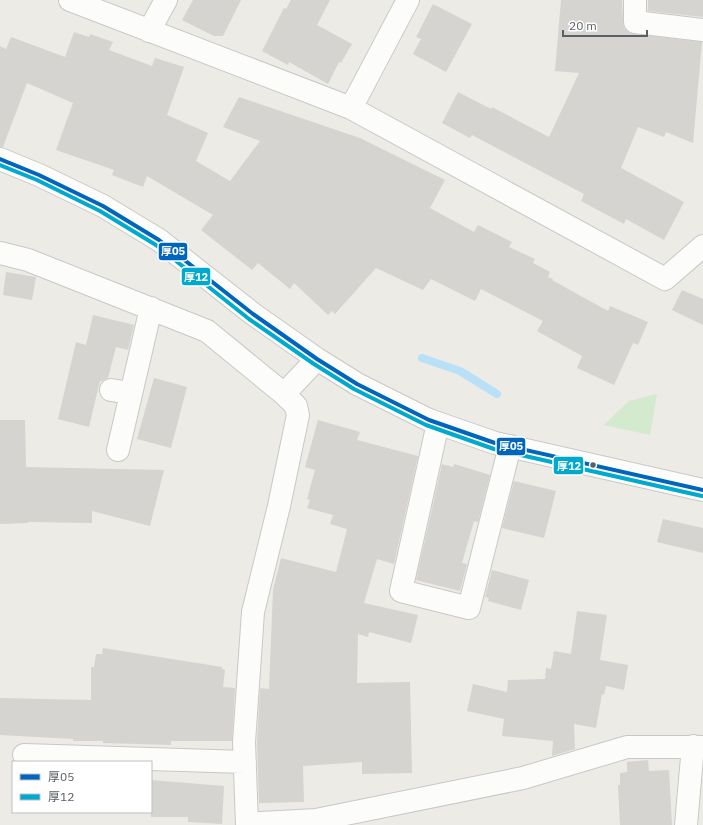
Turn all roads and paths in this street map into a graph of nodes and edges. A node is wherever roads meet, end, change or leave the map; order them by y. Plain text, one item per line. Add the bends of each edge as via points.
1 (70, 0) edge
2 (166, 0) edge
3 (408, 0) edge
4 (635, 0) edge
5 (703, 30) edge
6 (149, 31) junction
7 (351, 108) junction
8 (0, 159) edge
9 (703, 246) edge
10 (0, 253) edge
11 (151, 308) junction
12 (317, 359) junction
13 (284, 394) junction
14 (438, 423) junction
15 (510, 446) junction
16 (118, 450) dead end
17 (703, 490) edge
18 (698, 746) edge
19 (24, 755) dead end
20 (245, 762) junction
21 (247, 825) edge
22 (686, 825) edge

1 - 6 street
2 - 6 street
3 - 7 street
4 - 5 street via 635,22
6 - 7 street
7 - 9 street via 665,279
8 - 12 street via 103,206 159,240 253,314
10 - 11 street via 28,260
11 - 13 street via 207,331
11 - 16 street via 121,391
12 - 13 street
12 - 14 street via 357,384
13 - 20 street via 296,406 298,415 280,506 253,612 244,742
14 - 15 street
14 - 15 street via 401,591 469,608
15 - 17 street
18 - 21 street via 627,747 523,778 316,820
18 - 22 street
19 - 20 street
20 - 21 street

